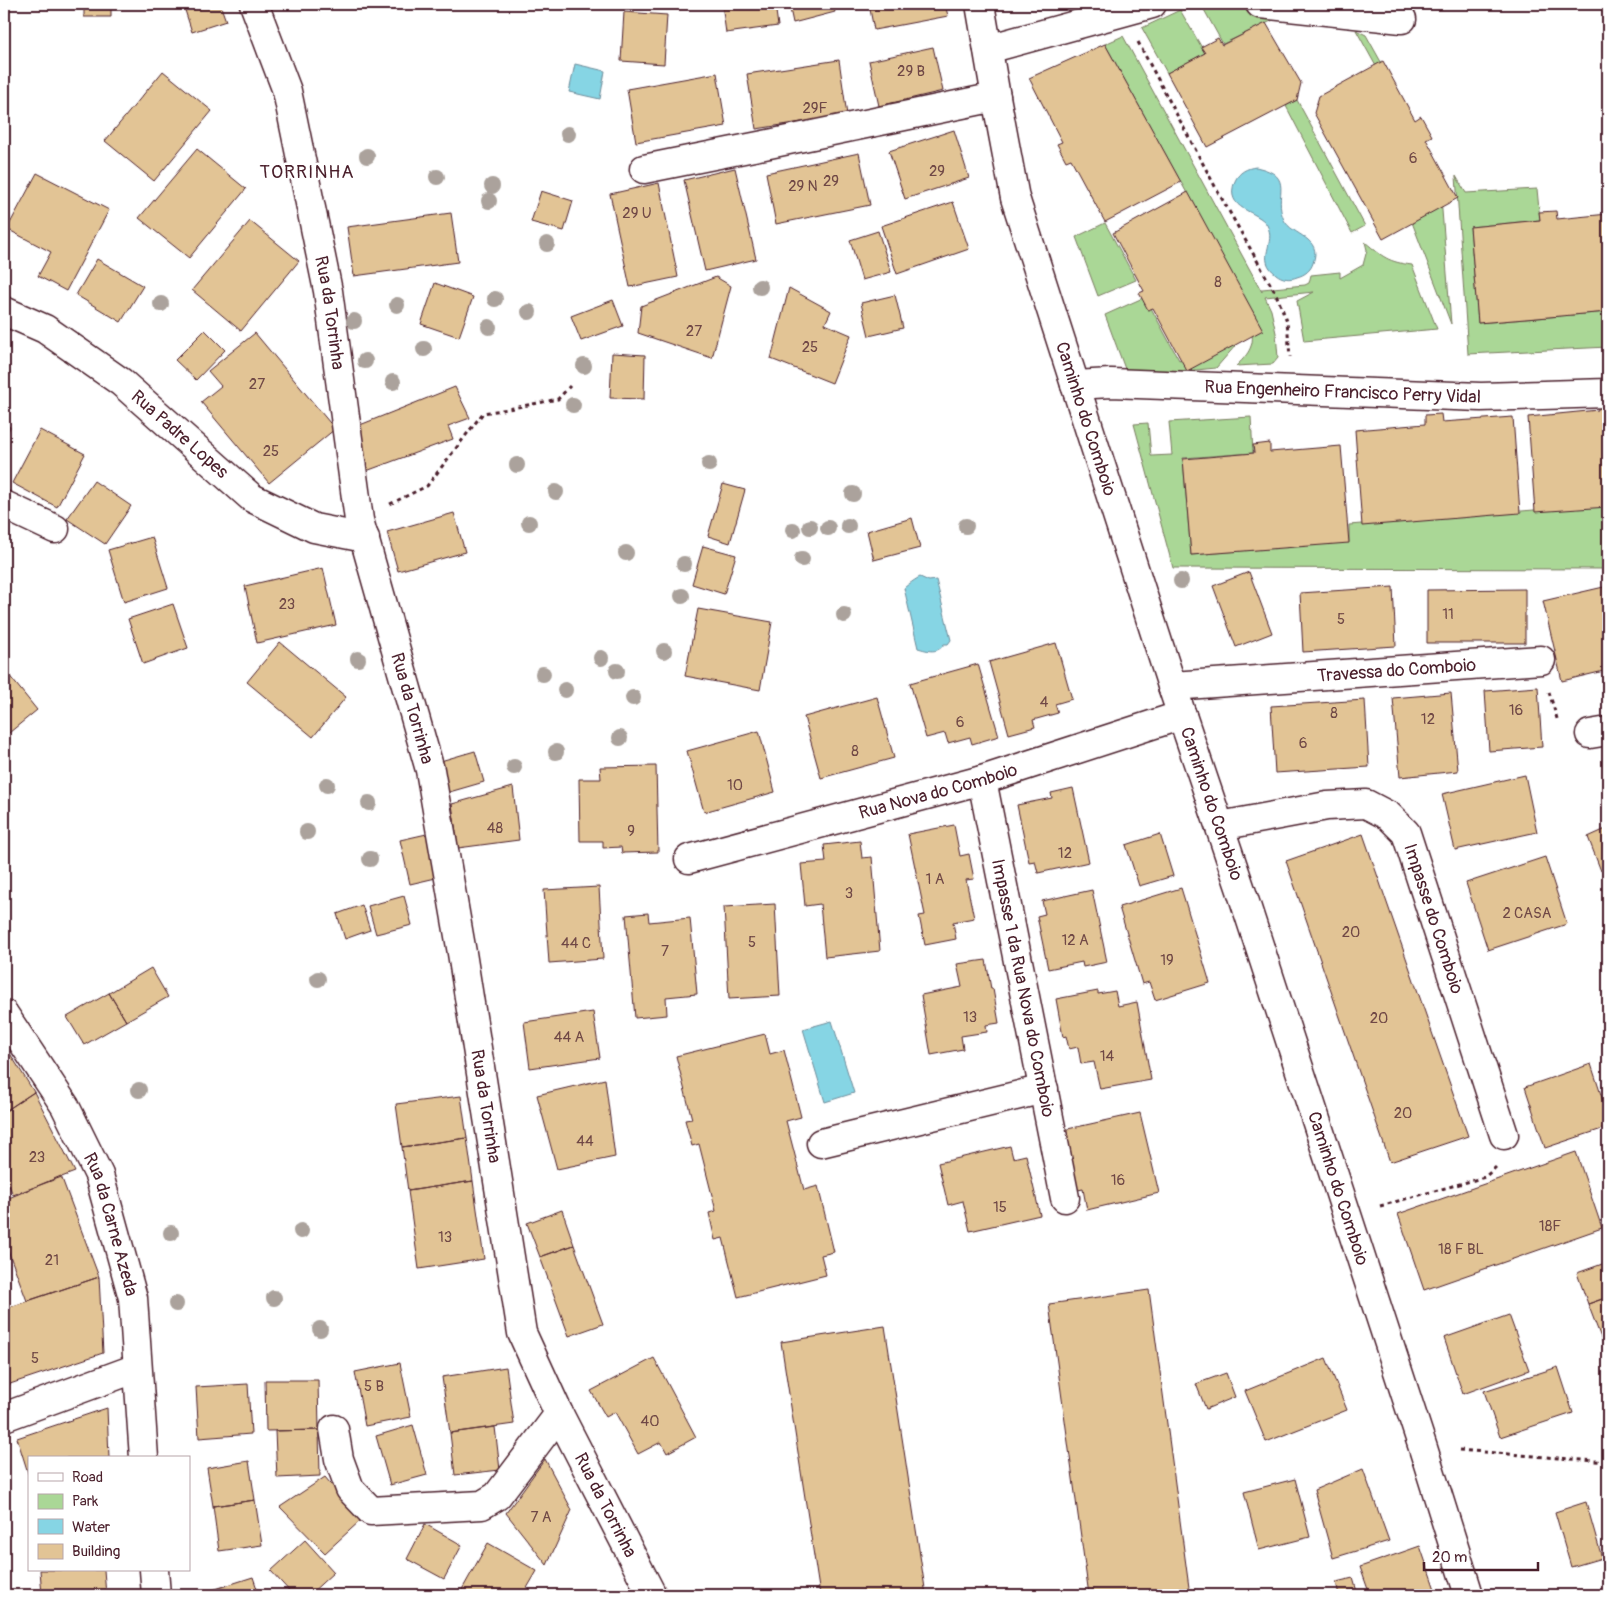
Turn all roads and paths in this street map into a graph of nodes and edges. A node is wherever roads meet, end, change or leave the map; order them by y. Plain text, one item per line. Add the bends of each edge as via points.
1 (254, 4) edge
2 (980, 4) edge
3 (1152, 4) edge
4 (1260, 4) edge
5 (1402, 19) dead end
6 (1136, 38) dead end
7 (988, 49) junction
8 (996, 97) junction
9 (644, 169) dead end
10 (4, 310) edge
11 (1290, 358) dead end
12 (1075, 385) junction
13 (570, 386) dead end
14 (1608, 393) edge
15 (4, 505) edge
16 (55, 529) dead end
17 (362, 529) junction
18 (1541, 660) joint
19 (1172, 686) junction
20 (1182, 715) junction
21 (1559, 729) dead end
22 (982, 780) junction
23 (1220, 826) junction
24 (690, 859) dead end
25 (4, 1014) edge
26 (1044, 1089) junction
27 (1504, 1135) dead end
28 (822, 1143) dead end
29 (1496, 1167) dead end
30 (1065, 1198) dead end
31 (1372, 1208) dead end
32 (137, 1368) junction
33 (556, 1406) junction
34 (4, 1417) edge
35 (334, 1430) dead end
36 (1423, 1448) junction
37 (144, 1456) edge
38 (1608, 1462) edge
39 (154, 1572) edge
40 (156, 1595) edge
41 (652, 1595) edge
42 (1469, 1595) edge

1 - 17 street, Rua da Torrinha via 287,90 328,291
2 - 7 street, Caminho do Comboio
3 - 7 street
4 - 5 street
6 - 11 path via 1276,294 1287,321
7 - 8 street, Caminho do Comboio
8 - 9 street
8 - 12 street, Caminho do Comboio via 1016,198
10 - 17 street, Rua Padre Lopes via 46,329 121,382 252,498 314,528
12 - 14 street, Rua Engenheiro Francisco Perry Vidal via 1110,382 1482,397
12 - 19 street, Caminho do Comboio
13 - 17 path via 558,398 484,413 427,486
15 - 16 street
17 - 33 street, Rua da Torrinha via 430,770 522,1334
18 - 19 street, Travessa do Comboio
18 - 21 path
19 - 20 street, Caminho do Comboio
20 - 22 street, Rua Nova do Comboio
20 - 23 street, Caminho do Comboio
22 - 24 street, Rua Nova do Comboio
22 - 26 street, Impasse 1 da Rua Nova do Comboio
23 - 27 street, Impasse do Comboio via 1327,806 1366,804 1389,816 1406,833
23 - 36 street, Caminho do Comboio
25 - 32 street, Rua da Carne Azeda via 65,1106 99,1175 133,1298
26 - 28 street
26 - 30 street, Impasse 1 da Rua Nova do Comboio
29 - 31 path via 1485,1177
32 - 34 street
32 - 37 street, Rua da Carne Azeda
33 - 35 street via 497,1496 482,1504 371,1511 350,1489 339,1459
33 - 41 street, Rua da Torrinha
36 - 38 path
36 - 42 street, Caminho do Comboio
39 - 40 street

